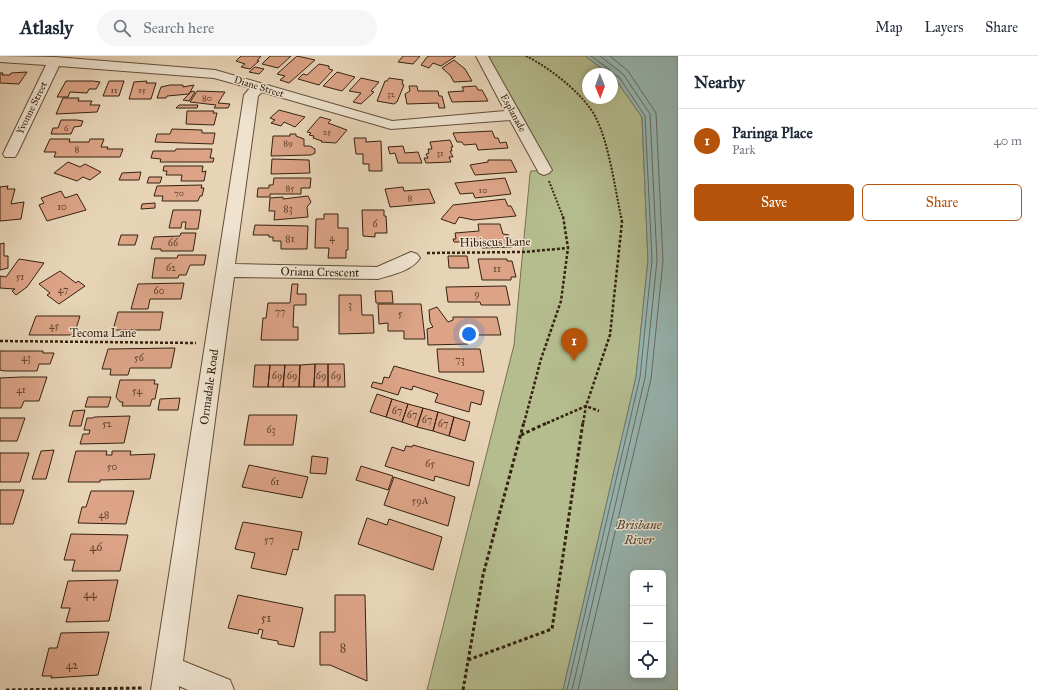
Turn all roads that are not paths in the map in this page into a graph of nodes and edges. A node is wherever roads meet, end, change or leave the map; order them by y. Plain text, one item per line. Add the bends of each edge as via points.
1 (482, 56) edge
2 (0, 58) edge
3 (55, 61) junction
4 (260, 87) junction
5 (514, 115) junction
6 (10, 154) dead end
7 (544, 170) road end
8 (417, 256) road end
9 (225, 270) junction
10 (159, 682) edge
11 (220, 690) edge

1 - 5 street, Esplanade
2 - 3 street, Diane Street
3 - 4 street, Diane Street via 203,72
3 - 6 street, Yvonne Street
4 - 5 street, Diane Street via 391,125
4 - 9 street, Ormadale Road via 251,95
5 - 7 street, Esplanade
8 - 9 street, Oriana Crescent via 378,273
9 - 10 street, Ormadale Road
10 - 11 street

